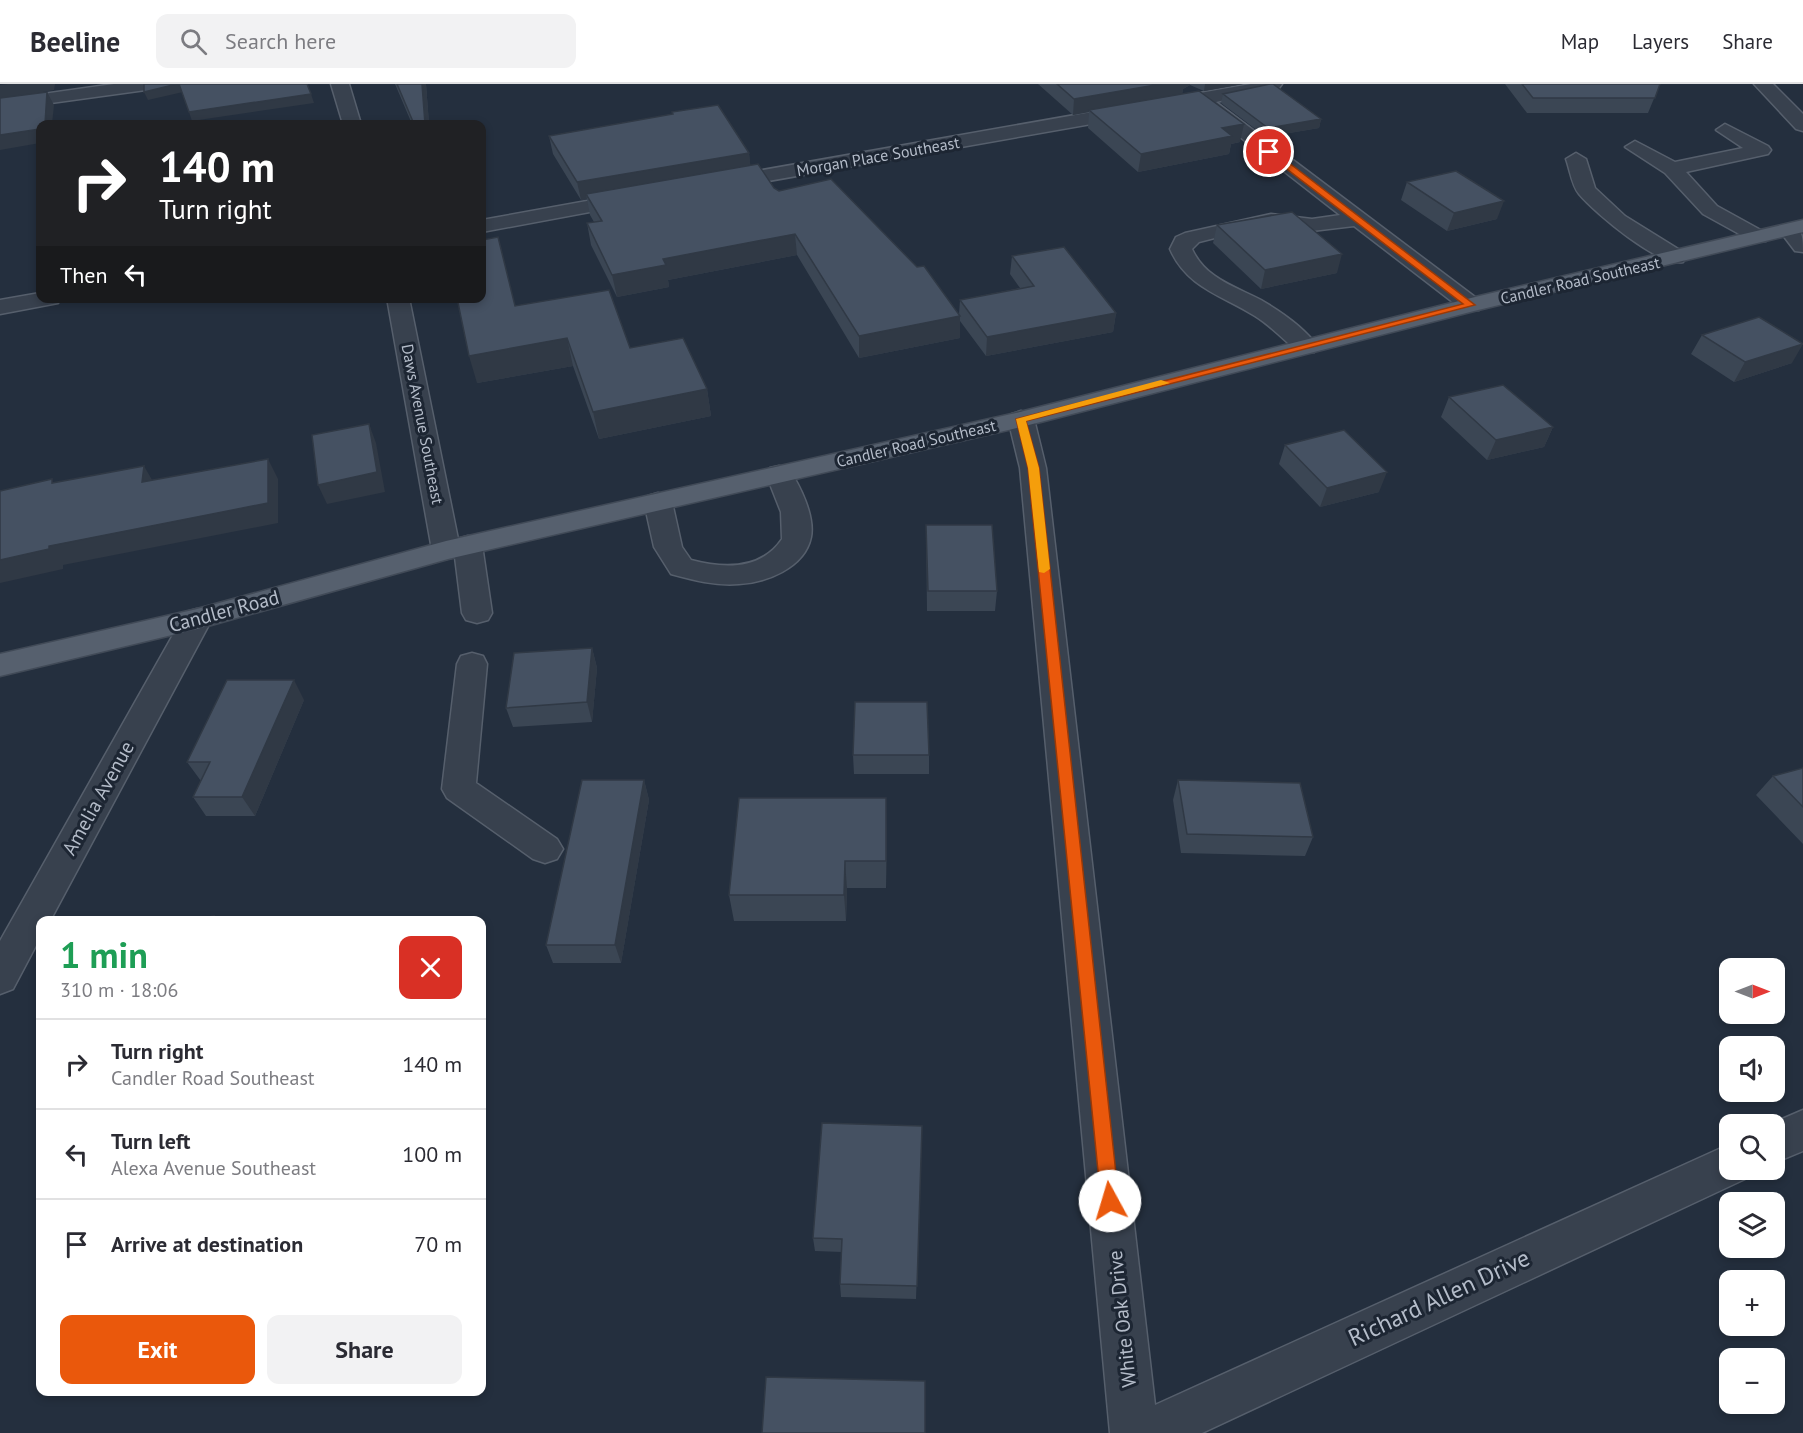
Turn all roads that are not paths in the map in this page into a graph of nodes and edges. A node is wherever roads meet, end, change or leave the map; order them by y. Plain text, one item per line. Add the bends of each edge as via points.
1 (153, 84) edge
2 (340, 84) edge
3 (1180, 84) edge
4 (1273, 84) edge
5 (1763, 84) edge
6 (1199, 99) junction
7 (0, 105) edge
8 (351, 120) edge
9 (1803, 125) edge
10 (1725, 130) dead end
11 (1635, 147) dead end
12 (1576, 159) dead end
13 (1672, 169) junction
14 (705, 186) edge
15 (646, 196) edge
16 (1357, 219) junction
17 (486, 225) edge
18 (1799, 234) edge
19 (1759, 237) junction
20 (1675, 257) junction
21 (36, 301) edge
22 (399, 303) edge
23 (1471, 305) junction
24 (0, 307) edge
25 (1306, 347) junction
26 (1021, 419) junction
27 (779, 474) junction
28 (658, 501) junction
29 (457, 548) junction
30 (477, 613) dead end
31 (197, 619) junction
32 (472, 664) dead end
33 (0, 665) edge
34 (545, 849) dead end
35 (4, 964) edge
36 (1803, 1130) edge
37 (1785, 1138) edge
38 (1719, 1169) edge
39 (1134, 1433) edge
40 (1149, 1433) edge

1 - 7 street
2 - 8 street
3 - 6 street
4 - 6 street, Morgan Place Southeast
5 - 9 street
6 - 14 street, Morgan Place Southeast
6 - 16 street
10 - 13 street via 1761,150
11 - 13 street
12 - 20 street via 1586,190 1618,220
13 - 19 street via 1710,210
15 - 17 street
16 - 23 street
16 - 25 street via 1312,225 1271,220 1250,223 1192,237 1181,249 1183,258 1204,279 1220,291 1264,311
18 - 19 main road, Candler Road Southeast
19 - 20 main road, Candler Road Southeast
20 - 23 main road, Candler Road Southeast
21 - 24 street
22 - 29 street, Daws Avenue Southeast
23 - 25 main road, Candler Road Southeast
25 - 26 main road, Candler Road Southeast
26 - 27 main road, Candler Road Southeast
26 - 39 street, White Oak Drive via 1033,468
27 - 28 main road, Candler Road Southeast
27 - 28 street via 796,517 797,538 787,555 770,567 738,576 702,574 681,567 668,547
28 - 29 main road, Candler Road Southeast
29 - 30 street, Daws Avenue Southeast
29 - 31 main road, Candler Road
31 - 33 main road, Candler Road
31 - 35 street, Amelia Avenue
32 - 34 street via 459,789
36 - 37 street
38 - 40 street, Richard Allen Drive

